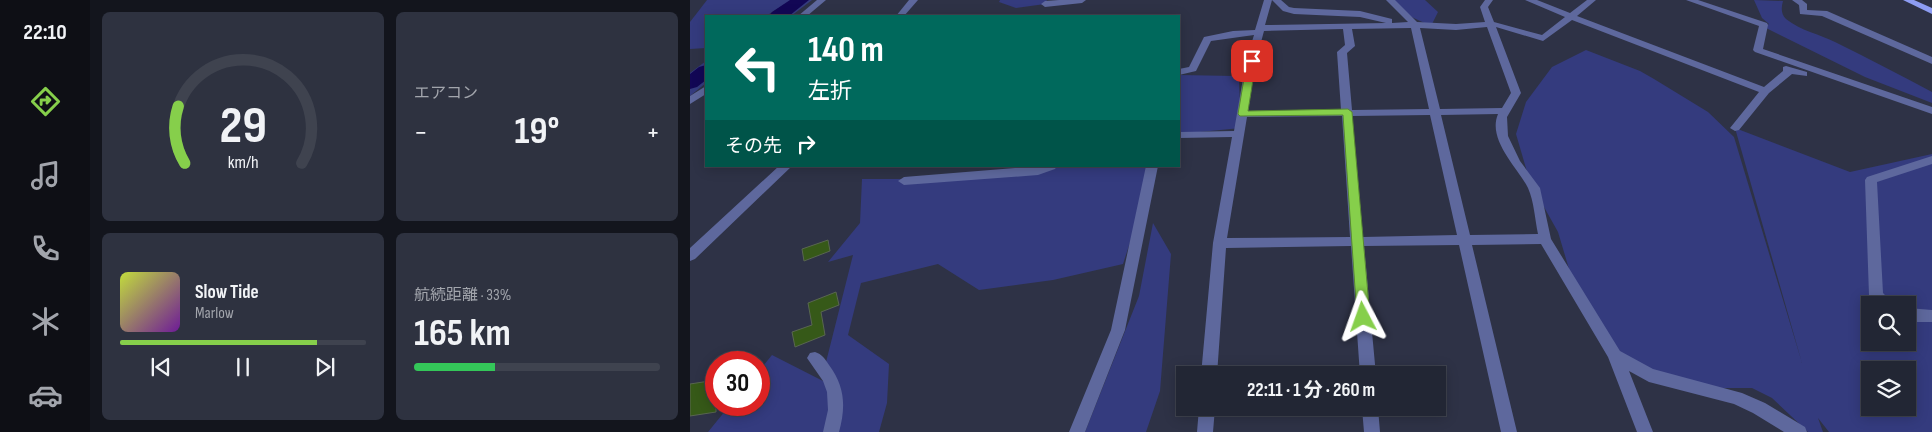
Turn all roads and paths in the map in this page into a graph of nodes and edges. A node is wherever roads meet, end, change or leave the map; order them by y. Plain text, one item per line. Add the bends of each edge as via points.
1 (822, 0) edge
2 (914, 0) edge
3 (1082, 0) edge
4 (1268, 0) edge
5 (1276, 0) edge
6 (1390, 0) edge
7 (1489, 0) edge
8 (1529, 0) edge
9 (1592, 0) edge
10 (1690, 0) edge
11 (1796, 0) edge
12 (1907, 0) edge
13 (1045, 4) dead end
14 (1932, 11) edge
15 (803, 15) edge
16 (901, 15) edge
17 (1571, 16) junction
18 (1491, 24) junction
19 (1410, 25) junction
20 (1347, 26) junction
21 (1261, 30) junction
22 (1932, 61) edge
23 (1180, 72) edge
24 (705, 90) edge
25 (1765, 91) junction
26 (1878, 92) junction
27 (690, 101) edge
28 (1435, 111) junction
29 (1505, 111) junction
30 (1932, 111) edge
31 (1348, 112) junction
32 (1243, 114) junction
33 (1736, 128) dead end
34 (1240, 134) junction
35 (1180, 135) edge
36 (1932, 160) edge
37 (785, 167) edge
38 (1048, 167) edge
39 (1152, 167) edge
40 (940, 172) edge
41 (904, 181) dead end
42 (1464, 239) junction
43 (1545, 239) junction
44 (1357, 240) junction
45 (1220, 243) junction
46 (690, 256) edge
47 (1877, 296) edge
48 (1916, 316) edge
49 (1932, 316) edge
50 (1615, 355) junction
51 (814, 358) dead end
52 (1210, 366) edge
53 (1367, 366) edge
54 (1206, 416) edge
55 (1371, 416) edge
56 (830, 432) edge
57 (1077, 432) edge
58 (1205, 432) edge
59 (1372, 432) edge
60 (1509, 432) edge
61 (1645, 432) edge
62 (1799, 432) edge

1 - 15 street
2 - 16 street
3 - 13 street
4 - 21 street
5 - 19 street via 1294,11 1360,14
6 - 19 street
7 - 18 street via 1484,7
8 - 17 street
9 - 17 street
10 - 26 street via 1764,25 1758,50
11 - 22 street via 1802,4 1803,12 1824,13
12 - 14 main road
17 - 18 street via 1543,38
17 - 25 street
18 - 19 street via 1456,27
18 - 29 street via 1516,93
19 - 20 street
19 - 28 street
20 - 21 street
20 - 31 street via 1350,46 1342,52
21 - 23 street via 1207,39 1193,69
21 - 32 street
24 - 27 street
25 - 26 street via 1788,72 1786,69 1846,88
25 - 33 street
26 - 30 street
28 - 29 street
28 - 31 street
28 - 42 street
29 - 43 street via 1502,117 1504,136 1515,162 1534,188
31 - 32 street
31 - 44 street
32 - 34 street
34 - 35 street
34 - 45 street
36 - 47 street via 1871,180
37 - 46 street
38 - 40 street via 1038,171
39 - 57 street via 1118,330
40 - 41 street
42 - 43 street
42 - 44 street
42 - 60 street
43 - 50 street
44 - 45 street
44 - 53 street
45 - 52 street
48 - 49 street
50 - 61 street
50 - 62 street via 1649,375 1736,398
51 - 56 street via 831,378 837,398
54 - 58 street
55 - 59 street

